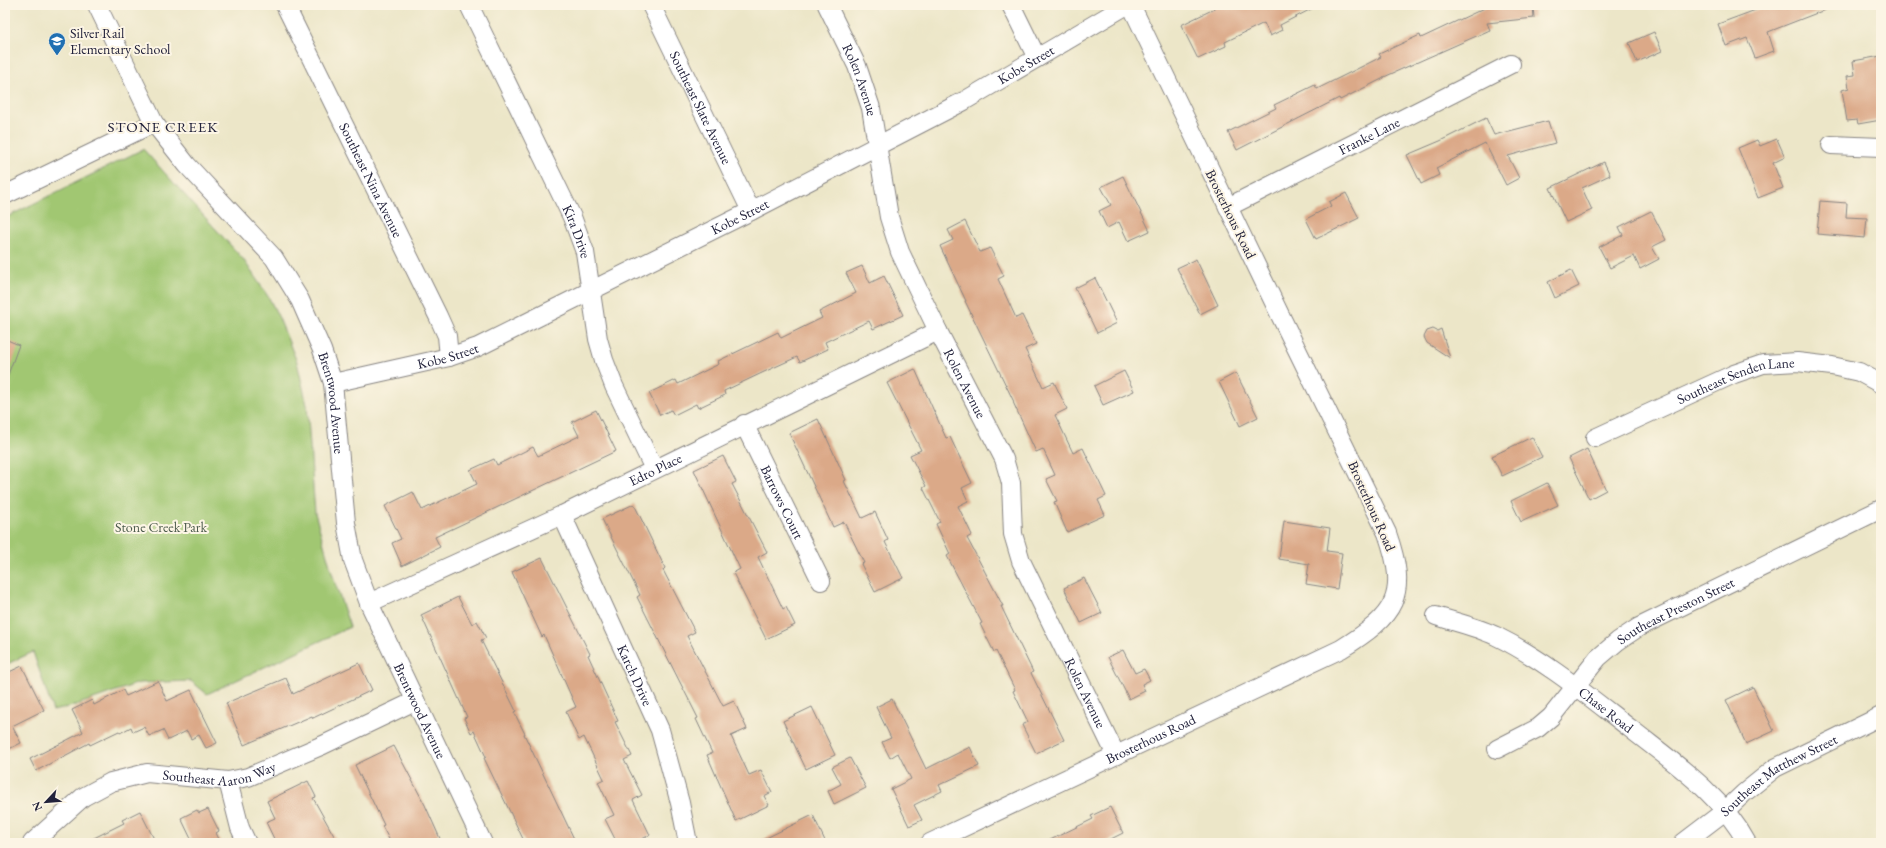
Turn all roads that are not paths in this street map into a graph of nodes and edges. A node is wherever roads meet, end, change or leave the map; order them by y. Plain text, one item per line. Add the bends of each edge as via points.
1 (97, 5) edge
2 (285, 5) edge
3 (469, 5) edge
4 (651, 5) edge
5 (827, 5) edge
6 (1011, 5) edge
7 (1127, 5) edge
8 (1131, 5) edge
9 (1037, 58) junction
10 (1511, 64) dead end
11 (154, 123) junction
12 (1831, 145) dead end
13 (877, 146) junction
14 (1881, 147) edge
15 (5, 195) edge
16 (1228, 207) junction
17 (751, 211) junction
18 (592, 290) junction
19 (938, 331) junction
20 (449, 357) junction
21 (333, 383) junction
22 (1881, 384) edge
23 (744, 424) junction
24 (1595, 438) dead end
25 (654, 469) junction
26 (1881, 509) edge
27 (562, 515) junction
28 (821, 580) dead end
29 (370, 603) junction
30 (1436, 616) dead end
31 (1576, 687) junction
32 (415, 701) junction
33 (1881, 716) edge
34 (1497, 749) dead end
35 (1116, 755) junction
36 (228, 781) junction
37 (1725, 811) junction
38 (955, 838) edge
39 (32, 843) edge
40 (247, 843) edge
41 (483, 843) edge
42 (688, 843) edge
43 (930, 843) edge
44 (1683, 843) edge
45 (1747, 843) edge

1 - 11 street, Brentwood Avenue
2 - 20 street, Southeast Nina Avenue via 441,322 447,336
3 - 18 street, Kira Drive via 572,217 585,252
4 - 17 street, Southeast Slate Avenue
5 - 13 street, Rolen Avenue via 857,66 871,108
6 - 9 street
7 - 9 street, Kobe Street
8 - 16 street, Brosterhous Road
9 - 13 street, Kobe Street via 964,101
10 - 16 street, Franke Lane
11 - 15 street
11 - 21 street, Brentwood Avenue via 187,165 274,258 300,300
12 - 14 street
13 - 17 street, Kobe Street
13 - 19 street, Rolen Avenue via 889,217 900,252
16 - 35 street, Brosterhous Road via 1387,533 1398,578 1395,600 1382,620 1341,649
17 - 18 street, Kobe Street
18 - 20 street, Kobe Street via 478,347
18 - 25 street, Kira Drive via 598,339 604,360
19 - 23 street, Edro Place
19 - 35 street, Rolen Avenue via 1004,459 1011,484 1013,534 1020,560
20 - 21 street, Kobe Street
21 - 29 street, Brentwood Avenue via 346,523 354,560
22 - 24 street, Southeast Senden Lane via 1859,372 1832,366 1798,362 1763,364 1734,374
23 - 25 street, Edro Place
23 - 28 street, Barrows Court
25 - 27 street, Edro Place
26 - 31 street, Southeast Preston Street via 1639,627 1618,640 1598,658
27 - 29 street, Edro Place
27 - 42 street, Karch Drive via 660,730
29 - 32 street, Brentwood Avenue
30 - 31 street, Chase Road via 1495,636 1543,663
31 - 34 street, Southeast Preston Street via 1538,728
31 - 37 street, Chase Road via 1702,784
32 - 36 street, Southeast Aaron Way via 323,745 248,777
32 - 41 street, Brentwood Avenue
33 - 37 street, Southeast Matthew Street via 1775,768
35 - 38 street, Brosterhous Road
36 - 39 street, Southeast Aaron Way via 147,772 111,782 83,797
36 - 40 street via 240,828
37 - 44 street, Southeast Matthew Street
37 - 45 street, Chase Road
38 - 43 street, Brosterhous Road

